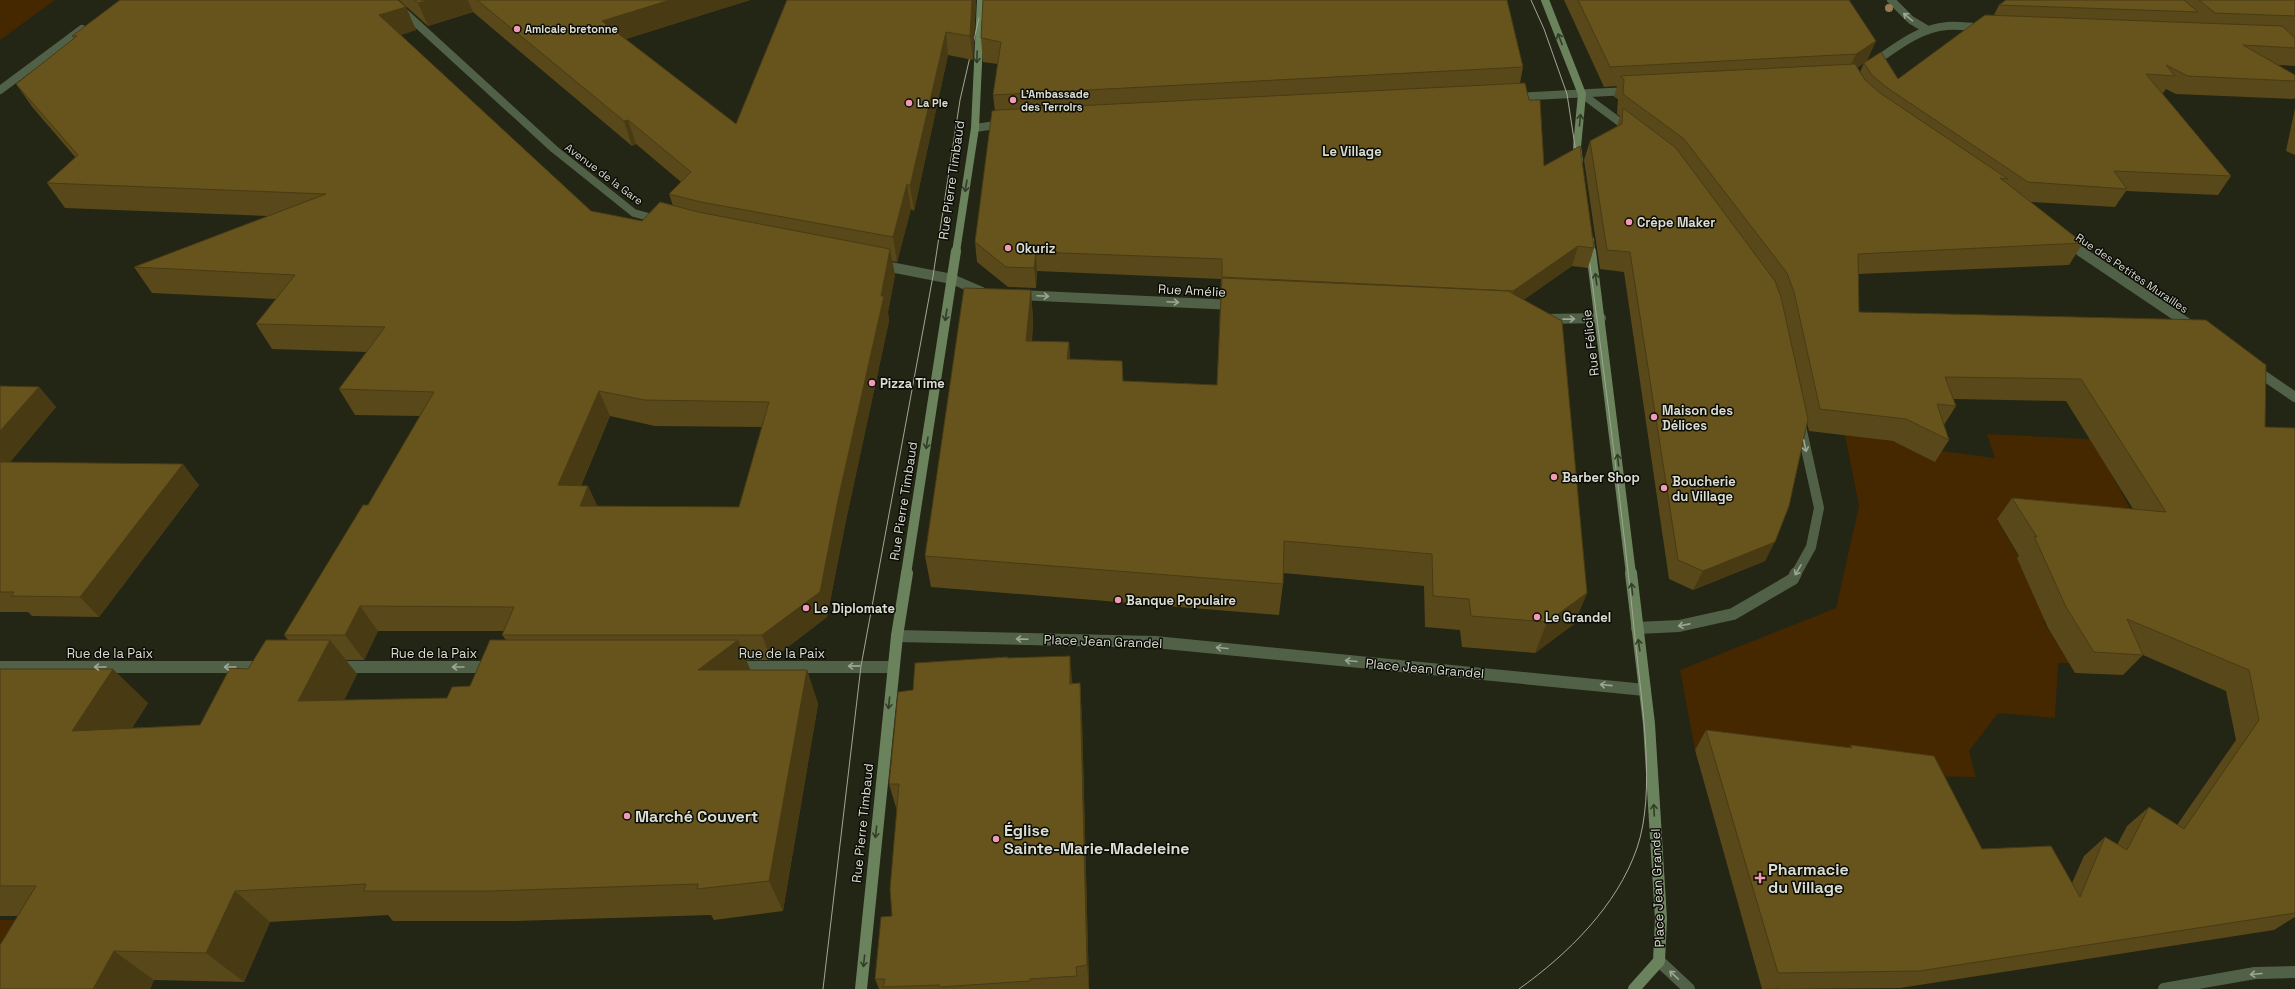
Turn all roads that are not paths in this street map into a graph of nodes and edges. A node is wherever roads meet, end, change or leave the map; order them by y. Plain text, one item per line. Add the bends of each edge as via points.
1 (391, 0) edge
2 (980, 0) edge
3 (1545, 0) edge
4 (1891, 0) edge
5 (90, 22) edge
6 (1991, 28) edge
7 (1928, 30) junction
8 (1868, 66) edge
9 (0, 90) edge
10 (1636, 91) edge
11 (1582, 94) junction
12 (1505, 98) edge
13 (1014, 123) edge
14 (975, 128) junction
15 (1639, 136) edge
16 (1580, 170) edge
17 (670, 223) edge
18 (1589, 232) edge
19 (2060, 237) edge
20 (874, 264) edge
21 (952, 279) junction
22 (995, 293) edge
23 (1010, 294) edge
24 (1247, 305) edge
25 (1601, 318) junction
26 (1539, 319) edge
27 (2197, 330) edge
28 (2249, 366) edge
29 (2295, 397) edge
30 (1798, 414) edge
31 (1637, 628) junction
32 (897, 636) junction
33 (0, 667) edge
34 (274, 667) edge
35 (330, 667) dead end
36 (504, 667) edge
37 (726, 667) edge
38 (892, 667) junction
39 (1645, 690) junction
40 (1659, 961) junction
41 (2295, 972) edge
42 (861, 989) edge
43 (1634, 989) edge
44 (1689, 989) edge
45 (2164, 989) edge

1 - 17 street, Avenue de la Gare via 554,149 634,213
2 -> 14 main road, Rue Pierre Timbaud
11 -> 3 main road
7 -> 4 street via 1911,20
5 - 9 street
6 - 7 street via 1946,26
7 - 8 street
10 - 11 street
11 - 12 street
11 - 15 street
16 -> 11 main road via 1577,147
13 - 14 street
14 -> 21 main road, Rue Pierre Timbaud
25 -> 18 main road, Rue Félicie
19 - 27 street, Rue des Petites Murailles
20 - 21 street
21 - 22 street via 979,292
21 -> 32 main road, Rue Pierre Timbaud
23 -> 24 street, Rue Amélie
26 -> 25 street
31 -> 25 main road, Rue Félicie
28 - 29 street
30 -> 31 street via 1819,508 1812,548 1793,579 1733,614 1679,626
39 -> 31 main road, Rue Félicie
32 - 38 main road, Rue Pierre Timbaud
39 -> 32 street, Place Jean Grandel via 1155,642
34 -> 33 street, Rue de la Paix
36 -> 35 street, Rue de la Paix
38 -> 37 street, Rue de la Paix
38 -> 42 main road, Rue Pierre Timbaud
40 -> 39 main road, Place Jean Grandel via 1661,919
40 - 43 main road, Place Jean Grandel
44 -> 40 street
41 -> 45 street via 2255,973

